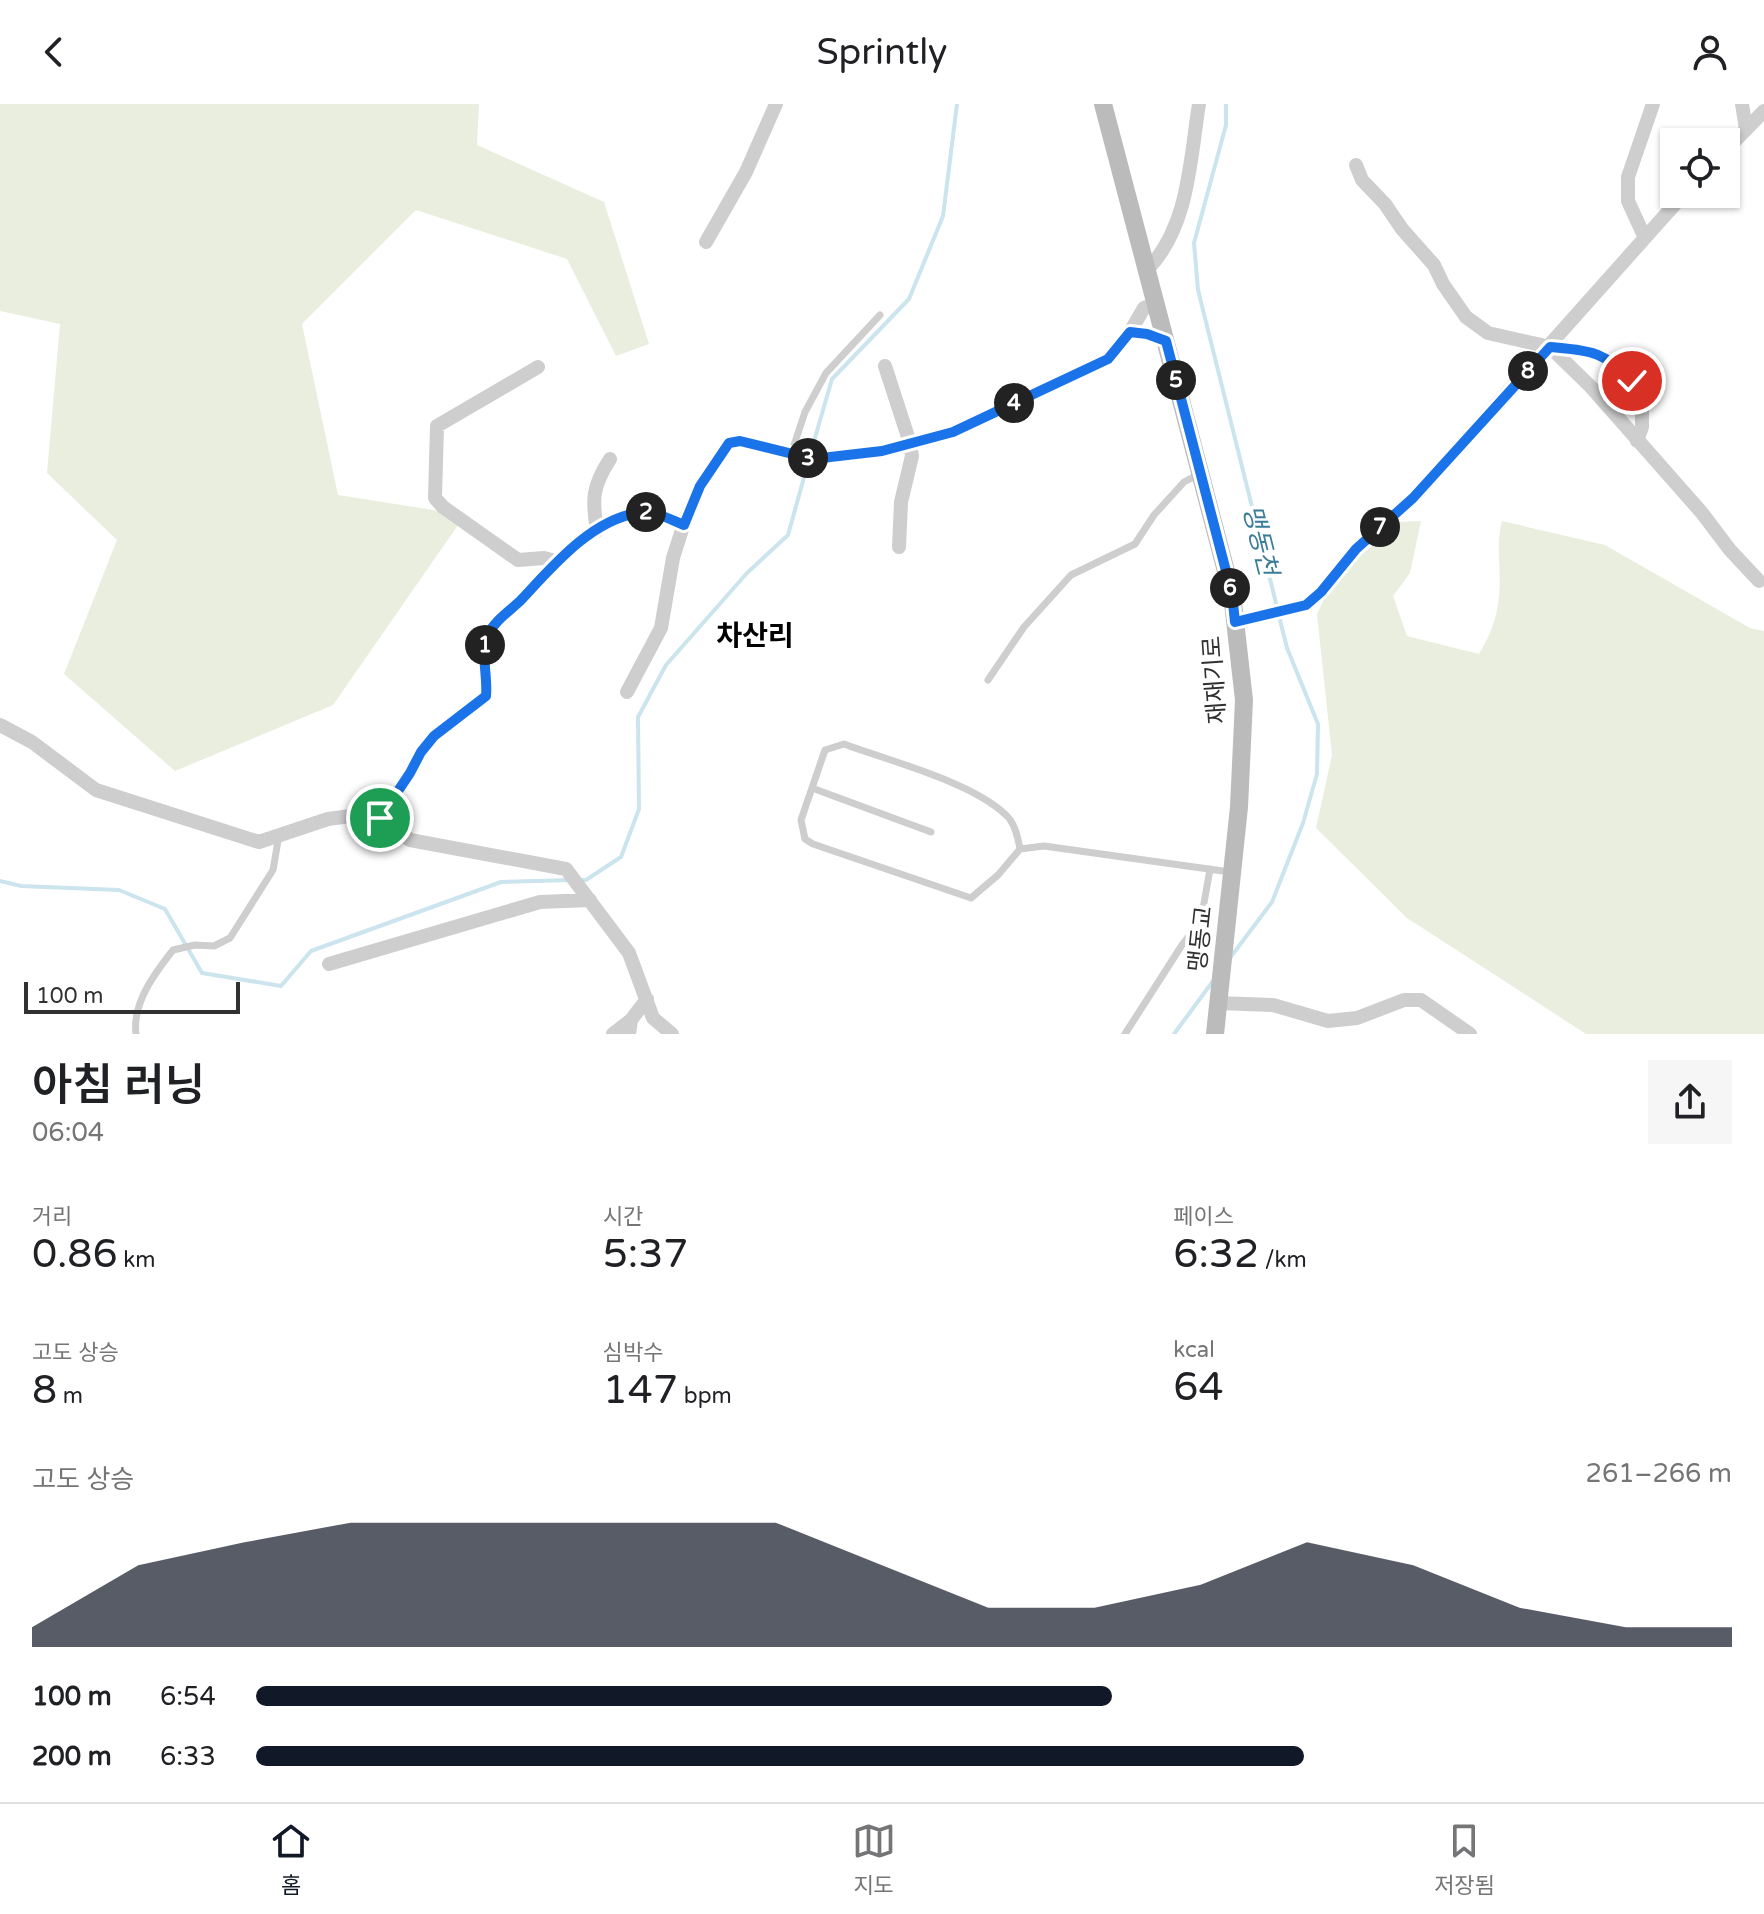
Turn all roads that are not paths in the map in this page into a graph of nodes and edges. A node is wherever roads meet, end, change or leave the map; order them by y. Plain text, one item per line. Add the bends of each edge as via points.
1 (776, 104) edge
2 (1103, 104) edge
3 (1199, 104) edge
4 (1653, 104) edge
5 (1742, 104) edge
6 (1764, 111) edge
7 (1746, 129) junction
8 (1740, 135) edge
9 (1356, 165) dead end
10 (1672, 208) edge
11 (1645, 238) junction
12 (706, 242) dead end
13 (1148, 269) junction
14 (1156, 304) junction
15 (880, 315) dead end
16 (1130, 332) junction
17 (1166, 341) junction
18 (1550, 347) junction
19 (885, 366) dead end
20 (538, 367) dead end
21 (1637, 441) junction
22 (910, 443) junction
23 (801, 456) junction
24 (610, 459) dead end
25 (1200, 473) junction
26 (684, 525) junction
27 (597, 531) junction
28 (899, 547) dead end
29 (558, 562) junction
30 (1759, 581) dead end
31 (1235, 622) junction
32 (988, 680) dead end
33 (627, 692) dead end
34 (0, 725) edge
35 (812, 788) junction
36 (380, 818) junction
37 (931, 832) dead end
38 (279, 835) junction
39 (1020, 849) junction
40 (1210, 869) junction
41 (1232, 879) junction
42 (586, 894) junction
43 (329, 964) dead end
44 (647, 999) junction
45 (1219, 1000) junction
46 (653, 1018) junction
47 (630, 1027) edge
48 (136, 1034) edge
49 (613, 1034) edge
50 (653, 1034) edge
51 (672, 1034) edge
52 (1125, 1034) edge
53 (1215, 1034) edge
54 (1470, 1034) edge

1 - 12 street via 746,172
2 - 13 street, 재재기로
3 - 13 street via 1182,207 1171,238
4 - 11 street via 1628,177 1628,201
5 - 7 street
6 - 7 street
7 - 8 street
9 - 18 street via 1362,180 1434,265 1466,317 1488,333
10 - 11 street
11 - 18 street
13 - 14 street, 재재기로
14 - 16 street via 1144,308
14 - 17 street, 재재기로
15 - 23 lane via 826,373 805,412
16 - 17 street
16 - 22 street via 1108,359 1082,373 953,432
17 - 25 street, 재재기로
18 - 21 street
18 - 21 street via 1593,352 1615,363 1632,381 1642,403
18 - 31 street via 1321,592 1306,605
19 - 22 street
20 - 29 street via 437,426 435,498 518,560
21 - 30 street
22 - 23 street via 882,451
22 - 28 street
23 - 26 street via 729,443 700,486
24 - 27 street via 597,479 592,501
25 - 31 street, 재재기로
25 - 32 lane via 1184,482 1135,544 1071,575 1024,627
26 - 27 street via 651,512 635,513
26 - 33 street via 661,628
27 - 29 street
29 - 36 street via 491,628 484,654 486,696 434,736
31 - 41 street, 재재기로 via 1244,700
34 - 38 street via 96,790 259,842
35 - 37 lane
35 - 39 lane via 825,750 844,744 975,792 1008,817
35 - 39 lane via 801,820 805,839 971,898
36 - 38 street via 373,813 328,819
36 - 42 street via 410,840 566,869
38 - 48 lane via 273,870 230,938 214,946 173,950 155,973 137,1012
39 - 40 lane via 1044,846
40 - 41 lane
40 - 52 lane via 1201,920
41 - 45 street, 맹동교
42 - 43 street via 540,902
42 - 44 street via 629,953
44 - 46 street
44 - 47 street
45 - 53 street
45 - 54 street via 1273,1005 1328,1021 1421,1000
46 - 50 street
46 - 51 street
47 - 49 street

